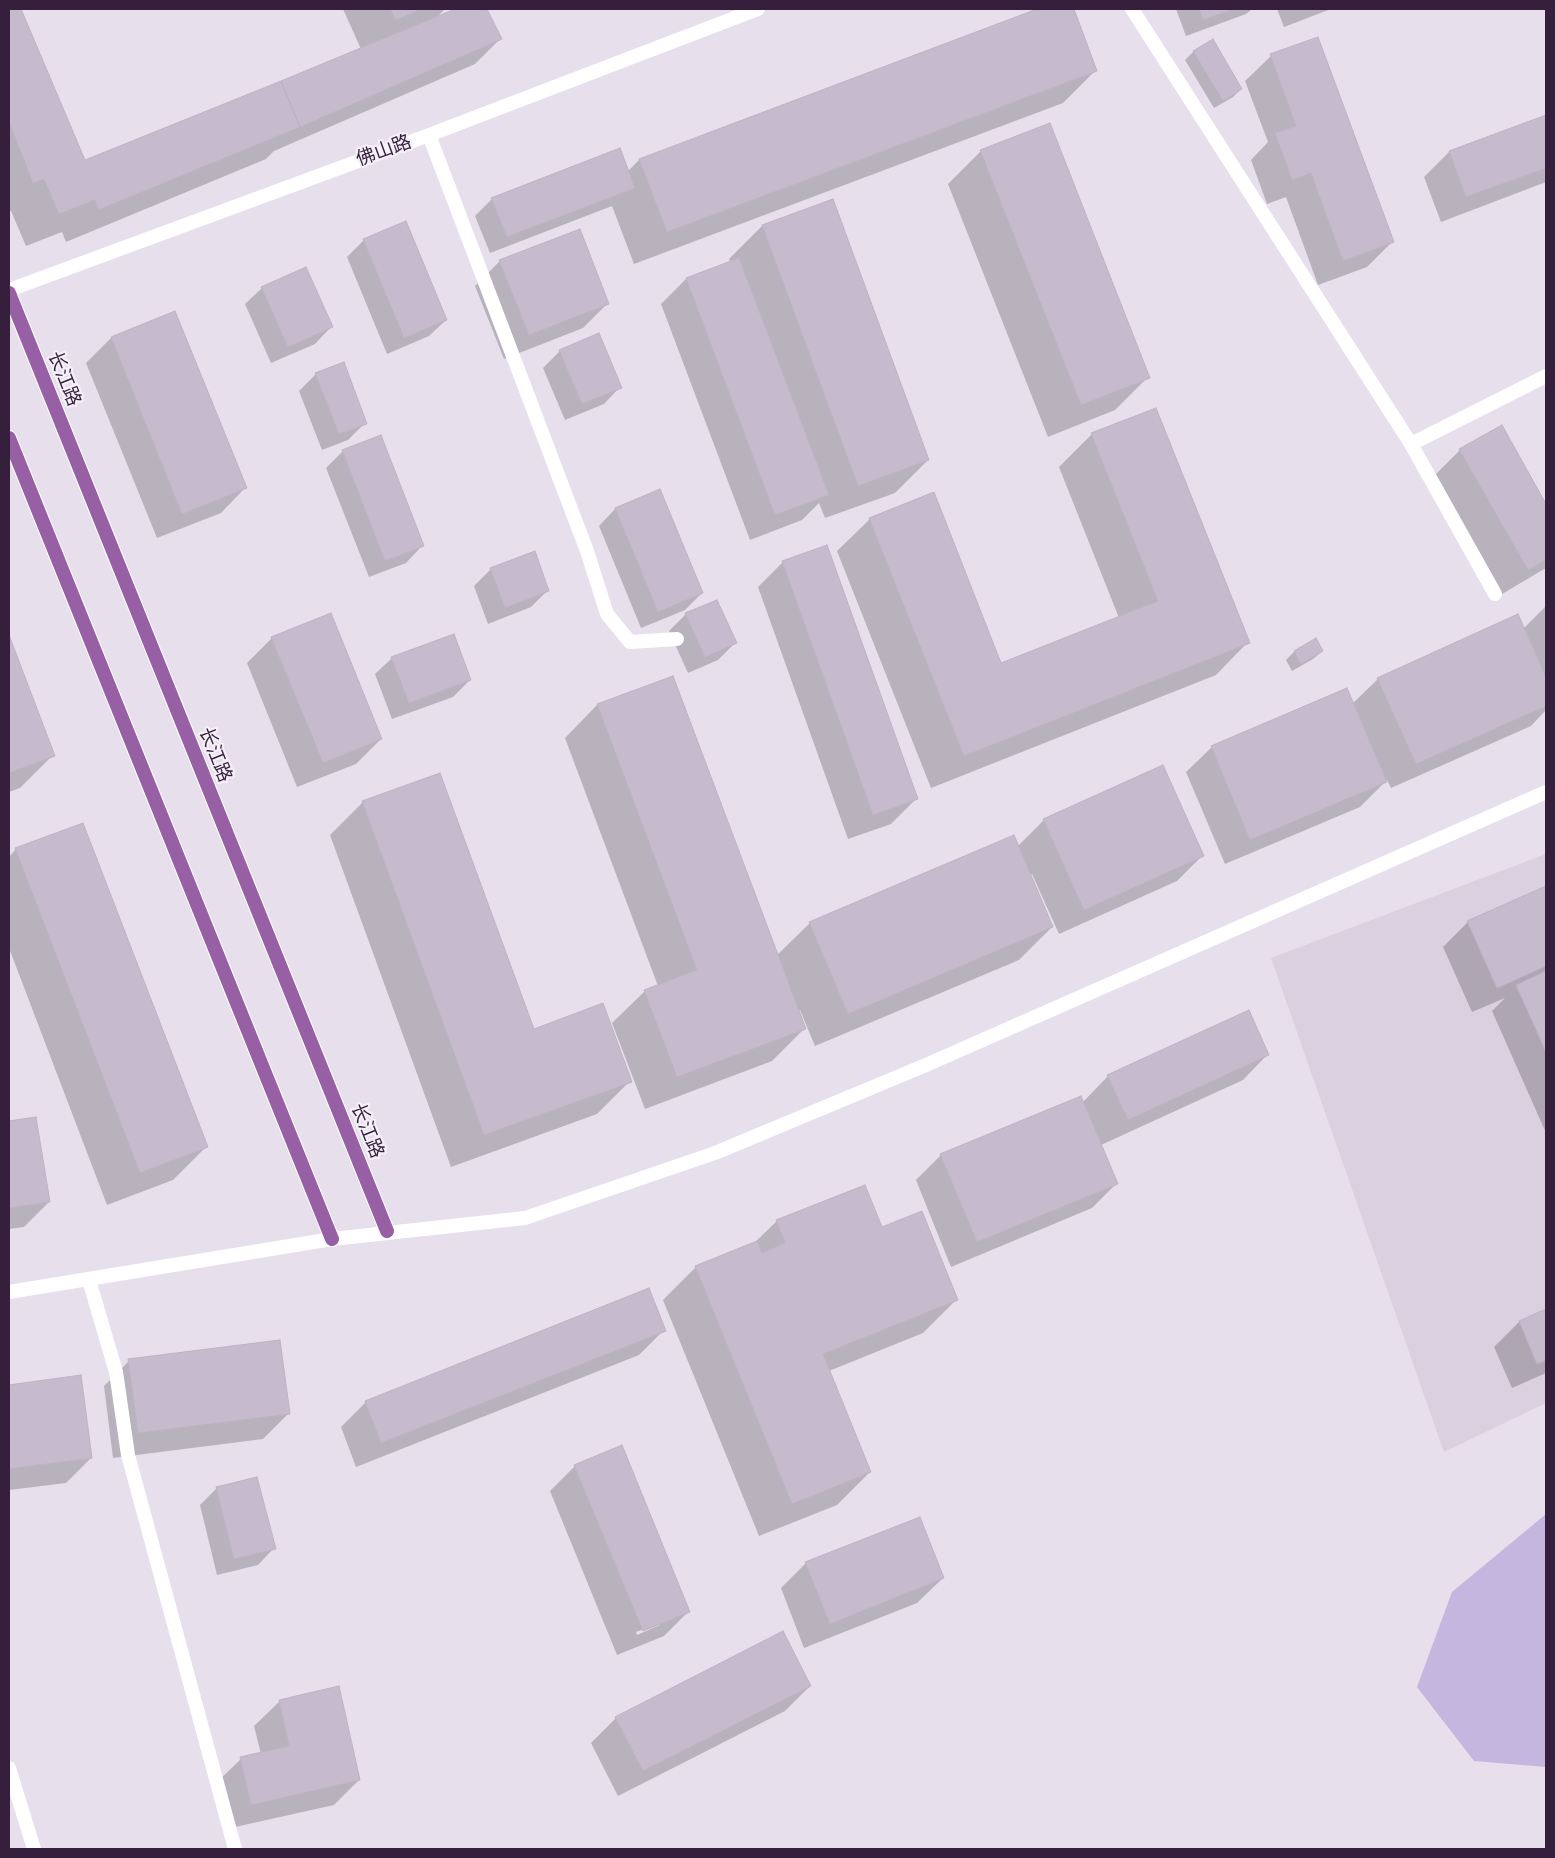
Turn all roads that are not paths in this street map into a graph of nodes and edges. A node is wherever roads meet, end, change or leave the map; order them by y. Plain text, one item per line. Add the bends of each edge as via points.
1 (758, 9) edge
2 (1132, 9) edge
3 (429, 135) junction
4 (9, 291) edge
5 (1546, 376) edge
6 (9, 438) edge
7 (1411, 444) junction
8 (1495, 594) dead end
9 (677, 639) dead end
10 (1546, 792) edge
11 (387, 1231) junction
12 (332, 1239) junction
13 (89, 1280) junction
14 (9, 1292) edge
15 (9, 1768) edge
16 (34, 1849) edge
17 (235, 1849) edge

1 - 3 street, 佛山路
2 - 7 street
3 - 4 street, 佛山路
3 - 9 street via 587,550 607,614 630,642
4 - 11 main road, 长江路
5 - 7 street
6 - 12 main road
7 - 8 street
10 - 11 street via 926,1065 715,1153 525,1218
11 - 12 street
12 - 13 street
13 - 14 street
13 - 17 street via 116,1372 128,1455
15 - 16 street

